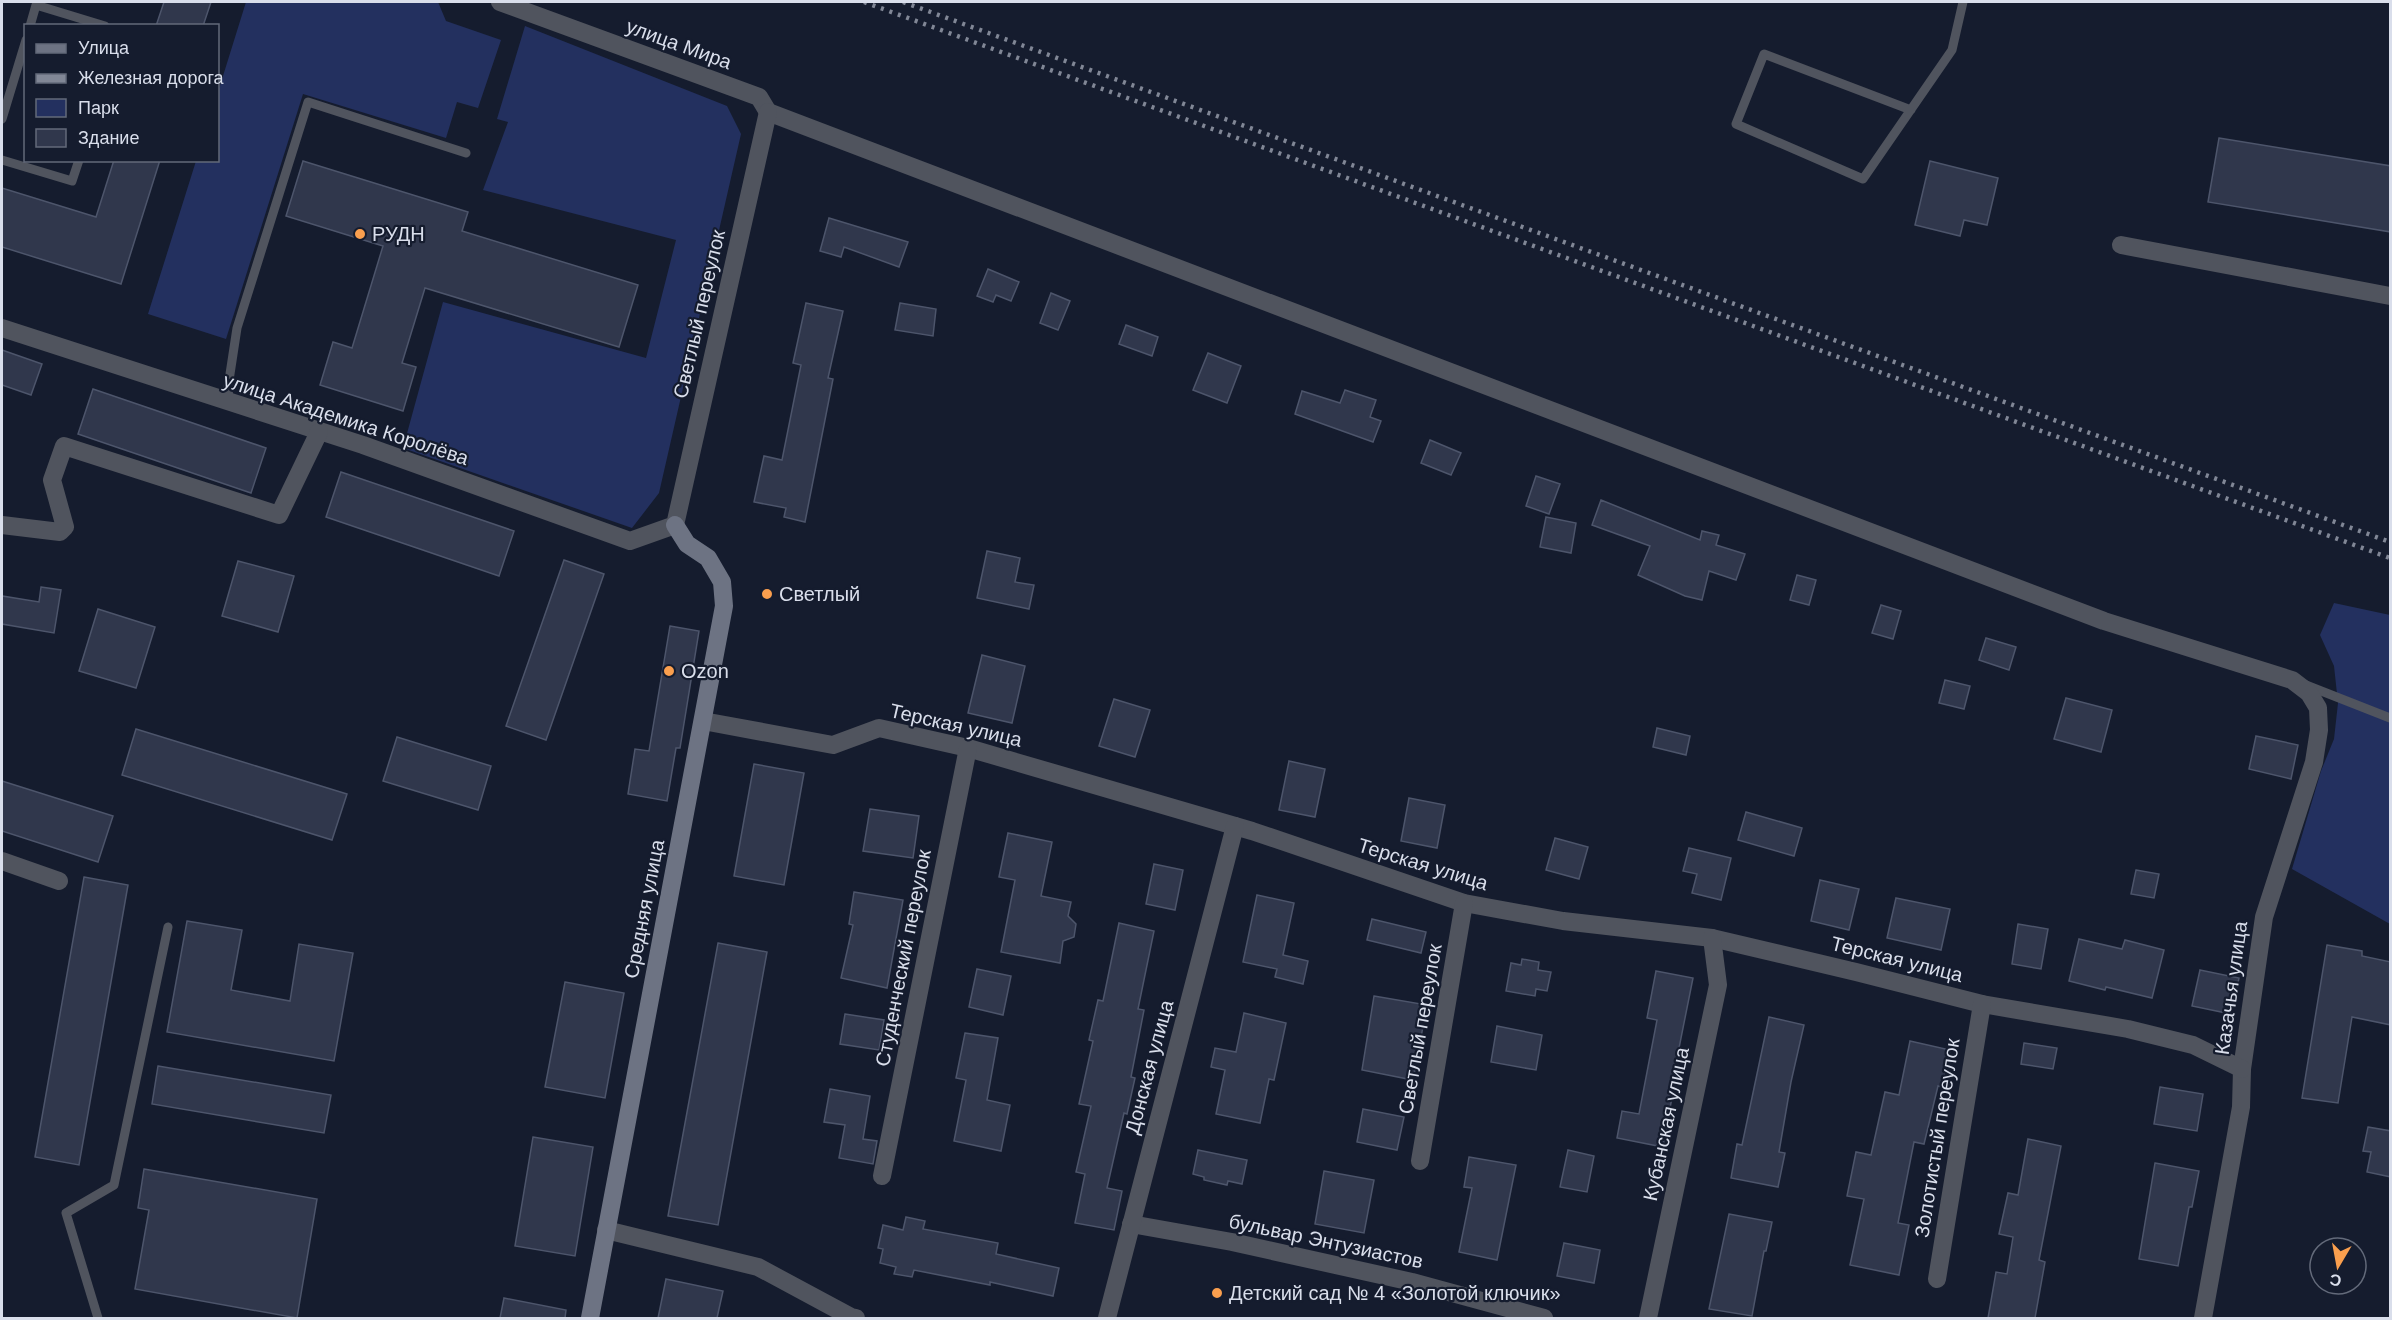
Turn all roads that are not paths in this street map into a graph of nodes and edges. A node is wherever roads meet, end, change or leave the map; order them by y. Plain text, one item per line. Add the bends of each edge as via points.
1 (500, 2) edge
2 (1963, 2) edge
3 (31, 24) edge
4 (98, 24) edge
5 (24, 47) edge
6 (1911, 110) junction
7 (768, 112) junction
8 (2, 119) edge
9 (466, 153) dead end
10 (2, 160) edge
11 (78, 162) edge
12 (2121, 245) dead end
13 (2391, 296) edge
14 (2, 328) edge
15 (230, 403) junction
16 (319, 432) junction
17 (2, 525) edge
18 (675, 525) junction
19 (2292, 680) junction
20 (2391, 718) edge
21 (703, 721) junction
22 (968, 748) junction
23 (1234, 826) junction
24 (2, 861) edge
25 (59, 881) dead end
26 (1464, 903) junction
27 (168, 927) dead end
28 (1712, 938) junction
29 (1982, 1004) junction
30 (2242, 1069) junction
31 (1420, 1161) dead end
32 (882, 1176) dead end
33 (1131, 1224) junction
34 (606, 1230) junction
35 (1937, 1279) dead end
36 (98, 1318) edge
37 (590, 1318) edge
38 (852, 1318) edge
39 (1107, 1318) edge
40 (1544, 1318) edge
41 (1648, 1318) edge
42 (2203, 1318) edge

1 - 7 street, улица Мира via 759,97
2 - 6 lane via 1952,50
3 - 4 lane via 36,5
5 - 8 lane
6 - 6 lane via 1863,179 1736,124 1764,54
7 - 18 street, Светлый переулок
7 - 19 street via 2104,621
9 - 15 lane via 308,102 237,328 228,387
10 - 11 lane via 72,181
12 - 13 street
14 - 15 street, улица Академика Королёва
15 - 16 street, улица Академика Королёва
16 - 17 street via 279,515 64,446 52,480 65,527 60,532
16 - 18 street, улица Академика Королёва via 630,541
18 - 21 street, Средняя улица via 687,544 708,558 722,582 724,606
19 - 20 lane
19 - 30 street, Казачья улица via 2309,693 2318,708 2319,730 2314,762 2264,917
21 - 22 street, Терская улица via 833,745 879,728
21 - 34 street, Средняя улица
22 - 23 street, Терская улица
22 - 32 street, Студенческий переулок
23 - 26 street, Терская улица
23 - 33 street, Донская улица
24 - 25 street
26 - 28 street, Терская улица via 1563,921
26 - 31 street, Светлый переулок
27 - 36 lane via 114,1185 66,1214
28 - 29 street, Терская улица
28 - 41 street, Кубанская улица via 1718,985
29 - 30 street, Терская улица via 2128,1029 2193,1045
29 - 35 street, Золотистый переулок
30 - 42 street, Казачья улица via 2241,1107
33 - 39 street, Донская улица
33 - 40 street, бульвар Энтузиастов via 1412,1282
34 - 37 street, Средняя улица
34 - 38 street via 758,1267

